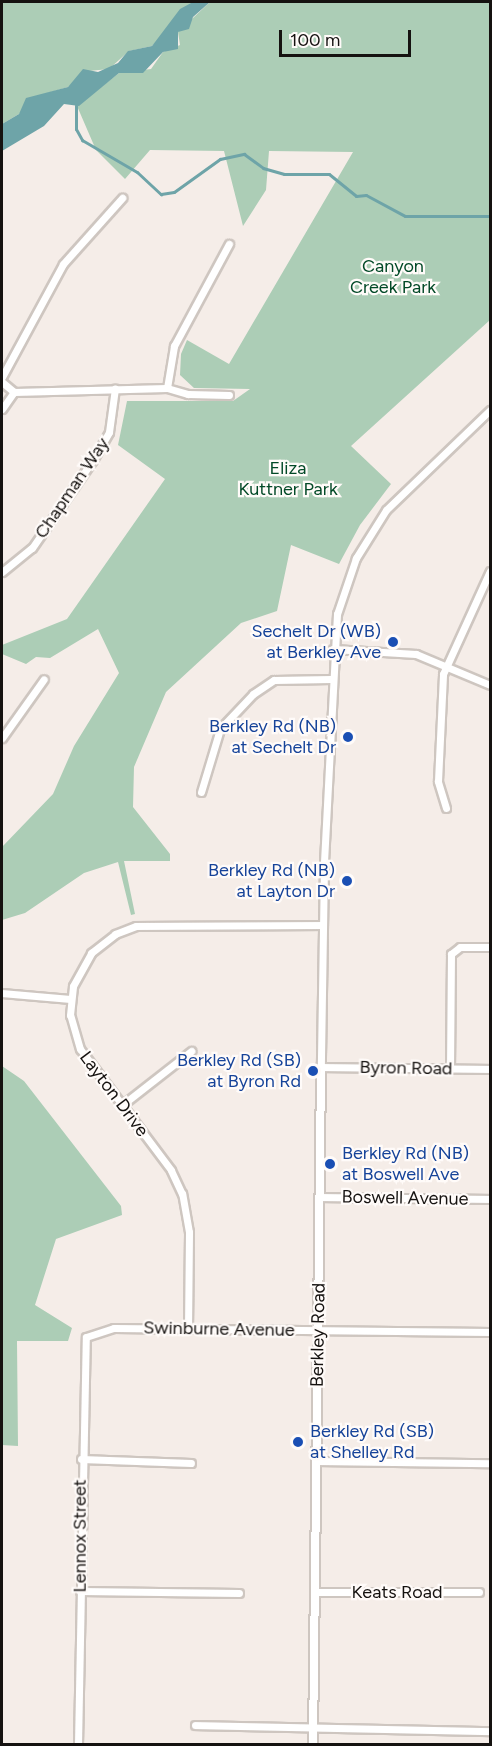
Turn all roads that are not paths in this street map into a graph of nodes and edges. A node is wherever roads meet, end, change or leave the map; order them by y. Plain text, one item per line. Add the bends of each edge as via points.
1 (122, 198) dead end
2 (229, 244) dead end
3 (2, 377) edge
4 (2, 382) edge
5 (115, 388) junction
6 (167, 388) junction
7 (14, 392) junction
8 (229, 395) dead end
9 (2, 409) edge
10 (490, 410) edge
11 (2, 572) edge
12 (490, 572) edge
13 (333, 649) junction
14 (446, 665) junction
15 (45, 679) dead end
16 (331, 680) junction
17 (490, 685) edge
18 (2, 738) edge
19 (201, 792) dead end
20 (446, 808) dead end
21 (323, 925) junction
22 (490, 946) edge
23 (2, 993) edge
24 (70, 999) junction
25 (191, 1051) dead end
26 (321, 1067) junction
27 (450, 1069) junction
28 (490, 1069) edge
29 (122, 1105) junction
30 (320, 1197) junction
31 (490, 1199) edge
32 (188, 1329) junction
33 (93, 1331) joint
34 (317, 1331) junction
35 (490, 1332) edge
36 (81, 1459) junction
37 (316, 1461) junction
38 (191, 1463) dead end
39 (490, 1463) edge
40 (80, 1591) junction
41 (315, 1592) junction
42 (479, 1592) dead end
43 (239, 1593) dead end
44 (195, 1725) dead end
45 (313, 1729) junction
46 (490, 1731) edge
47 (78, 1744) edge
48 (313, 1744) edge

1 - 3 street via 63,264
2 - 6 street via 174,346
4 - 7 street
5 - 6 street
5 - 7 street
5 - 11 street, Chapman Way via 109,432 93,460 32,548
6 - 8 street via 188,394
7 - 9 street
10 - 13 street, Berkley Road via 412,482 367,537 346,579
12 - 14 street
13 - 14 street via 401,652
13 - 16 street, Berkley Road
14 - 17 street
14 - 20 street via 438,781
15 - 18 street
16 - 19 street via 274,680 253,694 220,729
16 - 21 street, Berkley Road
21 - 24 street via 160,923 125,930 91,952
21 - 26 street, Berkley Road
22 - 27 street via 460,946 451,954
23 - 24 street
24 - 29 street, Layton Drive via 80,1049
25 - 29 street
26 - 27 street, Byron Road
26 - 30 street, Berkley Road
27 - 28 street, Byron Road
29 - 32 street, Layton Drive via 171,1170 182,1194 189,1232
30 - 31 street, Boswell Avenue
30 - 34 street, Berkley Road
32 - 33 street, Swinburne Avenue
32 - 34 street, Swinburne Avenue
33 - 36 street, Lennox Street via 83,1344
34 - 35 street, Swinburne Avenue
34 - 37 street, Berkley Road
36 - 38 street
36 - 40 street, Lennox Street
37 - 39 street
37 - 41 street, Berkley Road
40 - 43 street
40 - 47 street, Lennox Street
41 - 42 street, Keats Road
41 - 45 street, Berkley Road
44 - 45 street
45 - 46 street
45 - 48 street, Berkley Road

